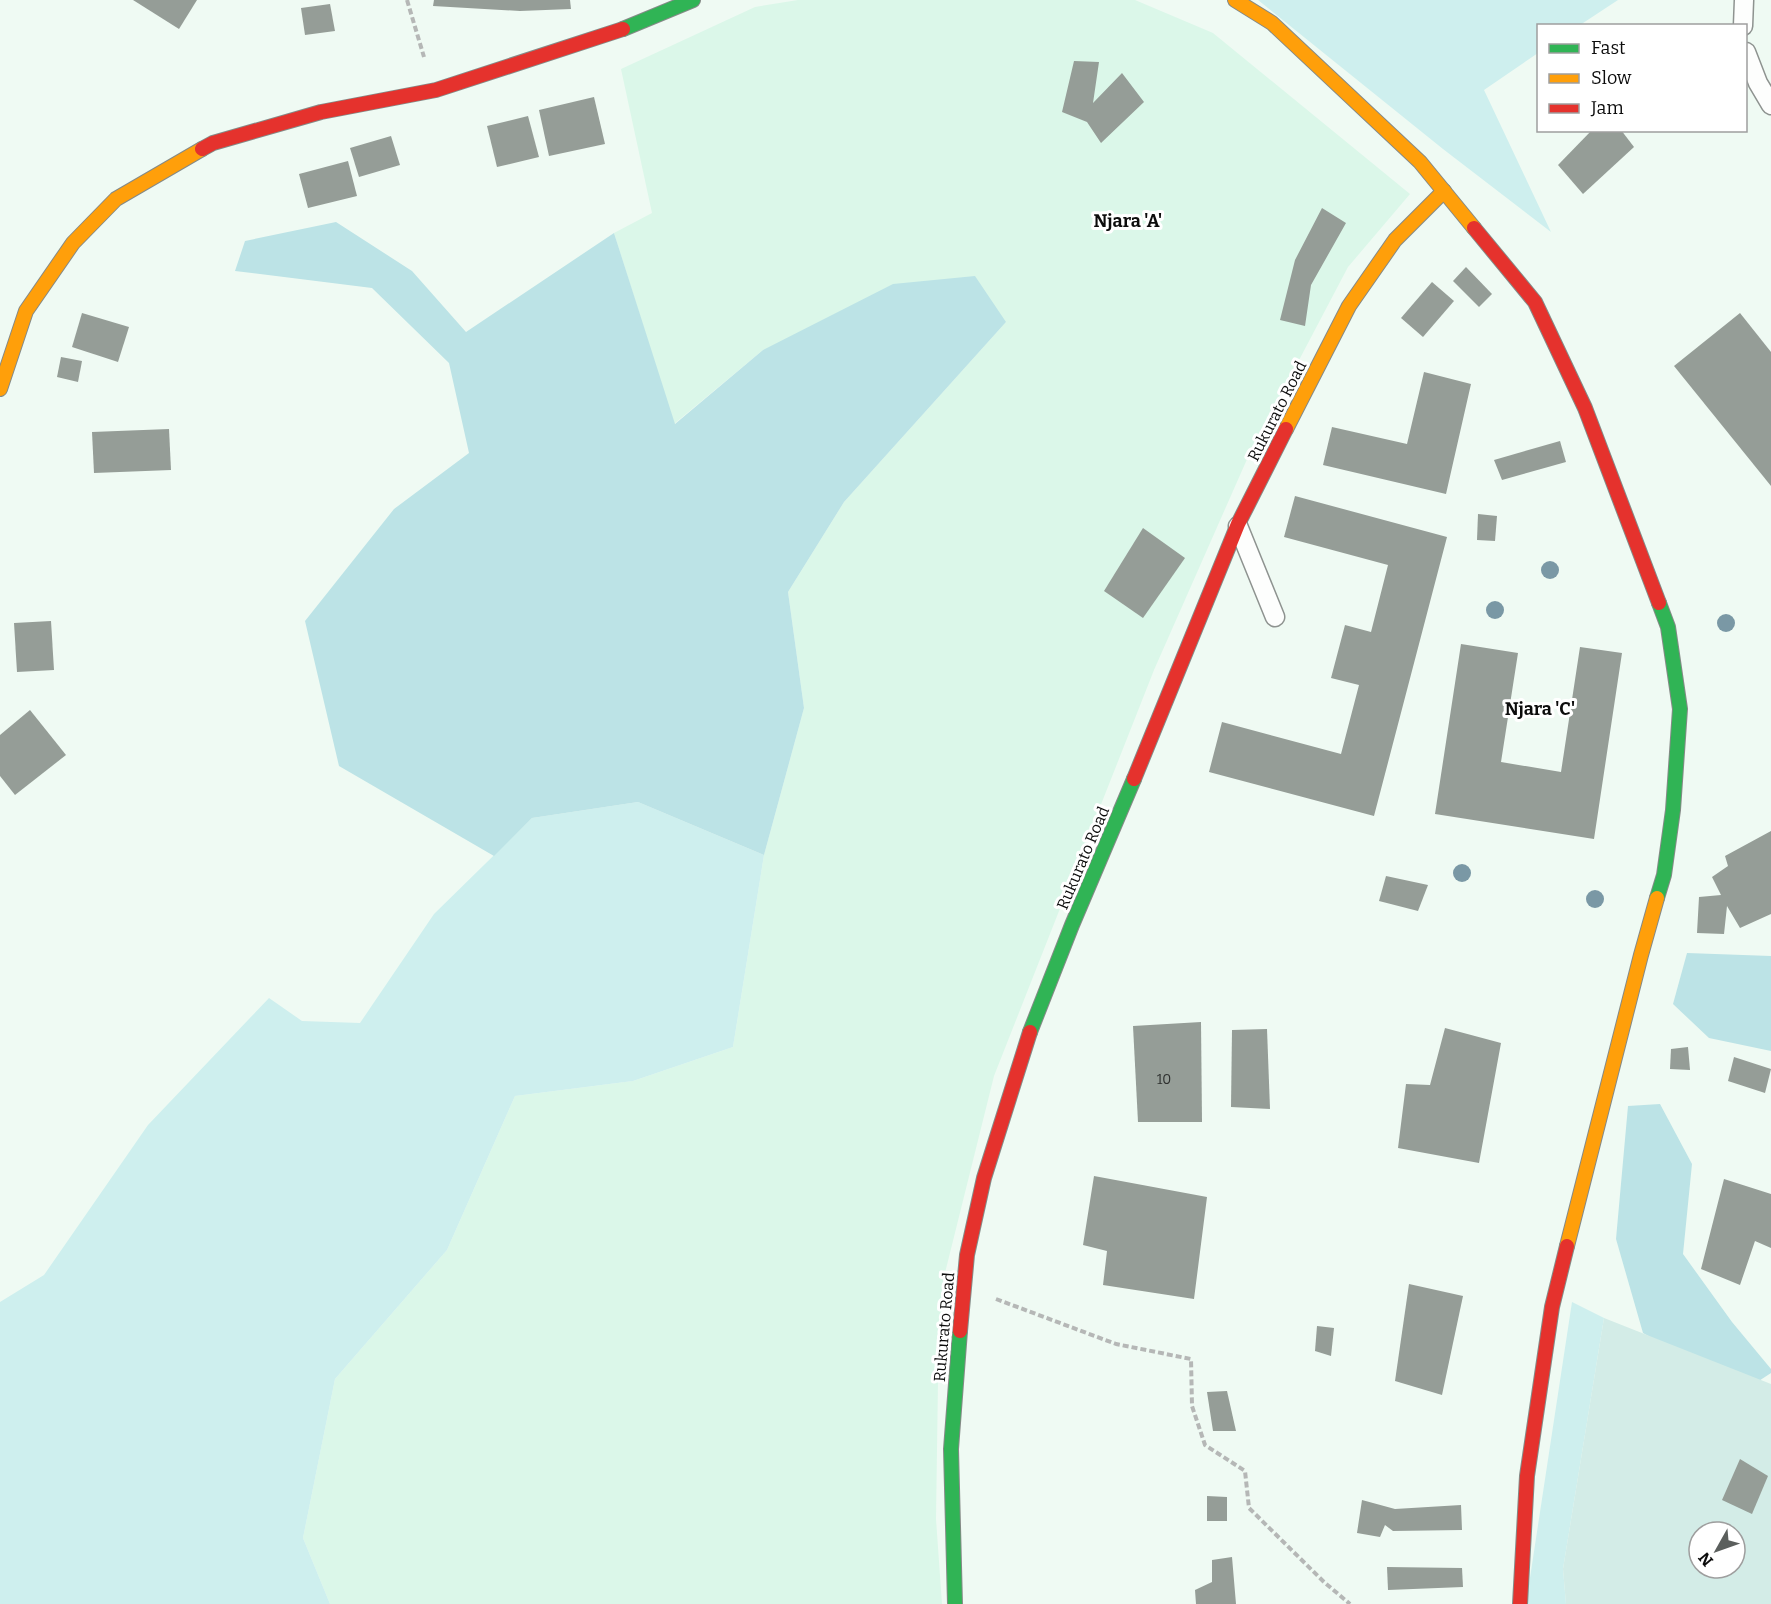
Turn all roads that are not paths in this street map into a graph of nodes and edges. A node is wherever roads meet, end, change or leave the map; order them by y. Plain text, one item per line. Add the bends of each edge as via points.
1 (693, 0) edge
2 (1235, 0) edge
3 (1744, 0) edge
4 (1743, 24) edge
5 (1747, 55) edge
6 (1771, 105) edge
7 (1444, 191) junction
8 (0, 389) edge
9 (1238, 524) junction
10 (1275, 616) dead end
11 (955, 1604) edge
12 (1520, 1604) edge

1 - 8 street via 618,31 436,90 321,112 213,143 116,199 73,243 26,311
2 - 7 street via 1272,23 1420,162
3 - 4 lane
5 - 6 lane
7 - 9 street, Rukurato Road via 1395,240 1349,306
7 - 12 street via 1535,302 1585,408 1668,627 1680,709 1664,875 1552,1307 1527,1476
9 - 10 lane
9 - 11 street, Rukurato Road via 1028,1037 984,1178 967,1255 951,1449

